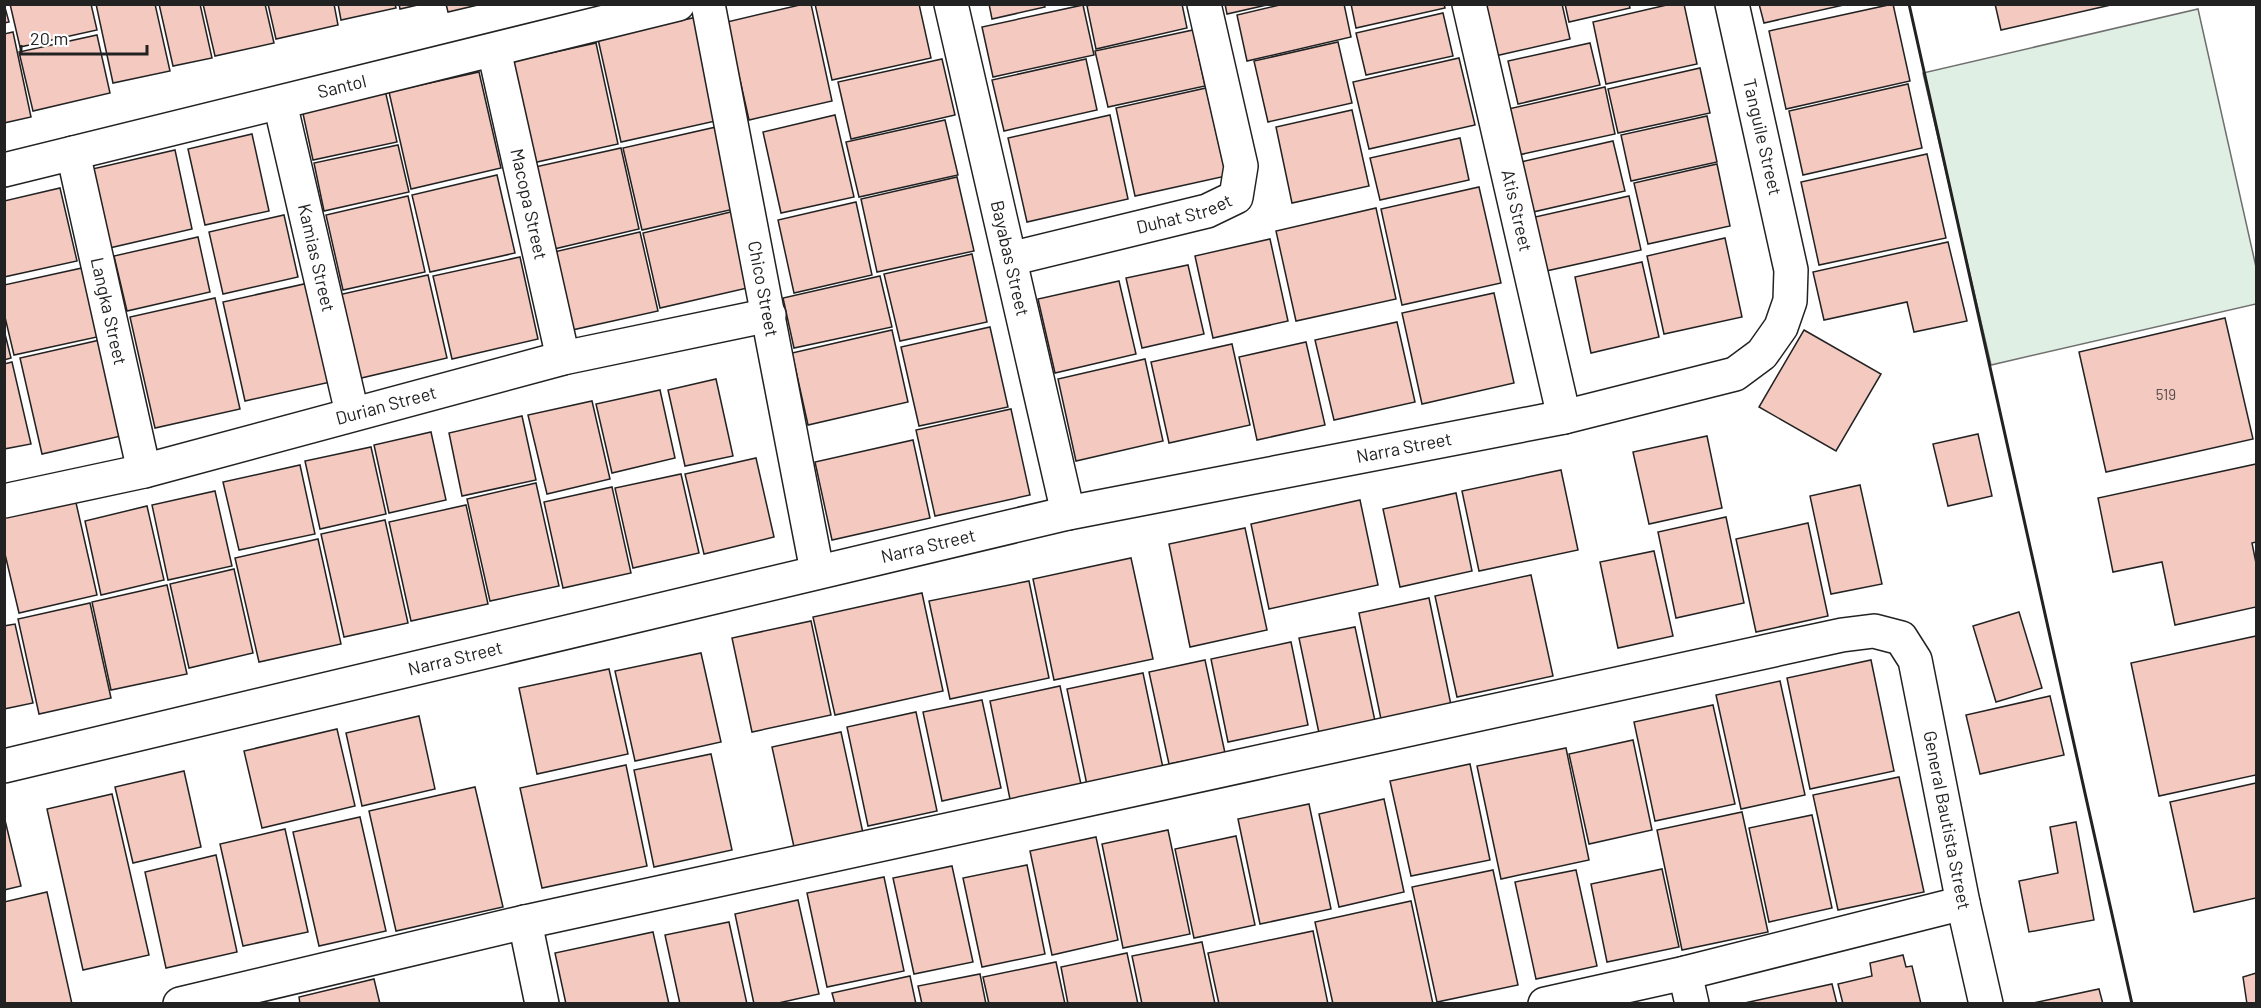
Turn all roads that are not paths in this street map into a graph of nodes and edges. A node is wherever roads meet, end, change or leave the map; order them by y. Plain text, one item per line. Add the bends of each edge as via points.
1 (678, 4) edge
2 (708, 4) edge
3 (951, 4) edge
4 (1204, 4) edge
5 (1469, 4) edge
6 (1732, 4) edge
7 (494, 50) junction
8 (280, 102) junction
9 (73, 153) junction
10 (4, 170) edge
11 (1010, 259) junction
12 (1791, 270) joint
13 (769, 315) junction
14 (563, 358) junction
15 (352, 413) junction
16 (1564, 417) junction
17 (144, 471) junction
18 (4, 501) edge
19 (1068, 513) junction
20 (817, 571) junction
21 (4, 766) edge
22 (1963, 903) junction
23 (525, 922) junction
24 (1688, 988) edge
25 (180, 1004) edge
26 (542, 1004) edge
27 (1545, 1004) edge
28 (1986, 1004) edge

1 - 7 street, Santol
2 - 13 street, Chico Street
3 - 11 street, Bayabas Street
4 - 11 street, Duhat Street via 1241,166 1236,197 1208,211
5 - 16 street, Atis Street
6 - 12 street, Tanguile Street
7 - 8 street, Santol
7 - 14 street, Macopa Street
8 - 9 street, Santol
8 - 15 street, Kamias Street
9 - 10 street, Santol
9 - 17 street, Langka Street
11 - 19 street, Bayabas Street
12 - 16 street, Narra Street via 1790,301 1781,327 1761,354 1735,374
13 - 14 street, Durian Street
13 - 20 street, Chico Street
14 - 15 street, Durian Street
15 - 17 street, Durian Street
16 - 19 street, Narra Street
17 - 18 street, Durian Street
19 - 20 street, Narra Street
20 - 21 street, Narra Street
22 - 23 street, General Bautista Street via 1915,660 1901,638 1874,631
22 - 24 street
22 - 28 street, General Bautista Street
23 - 25 street
23 - 26 street
24 - 27 street

